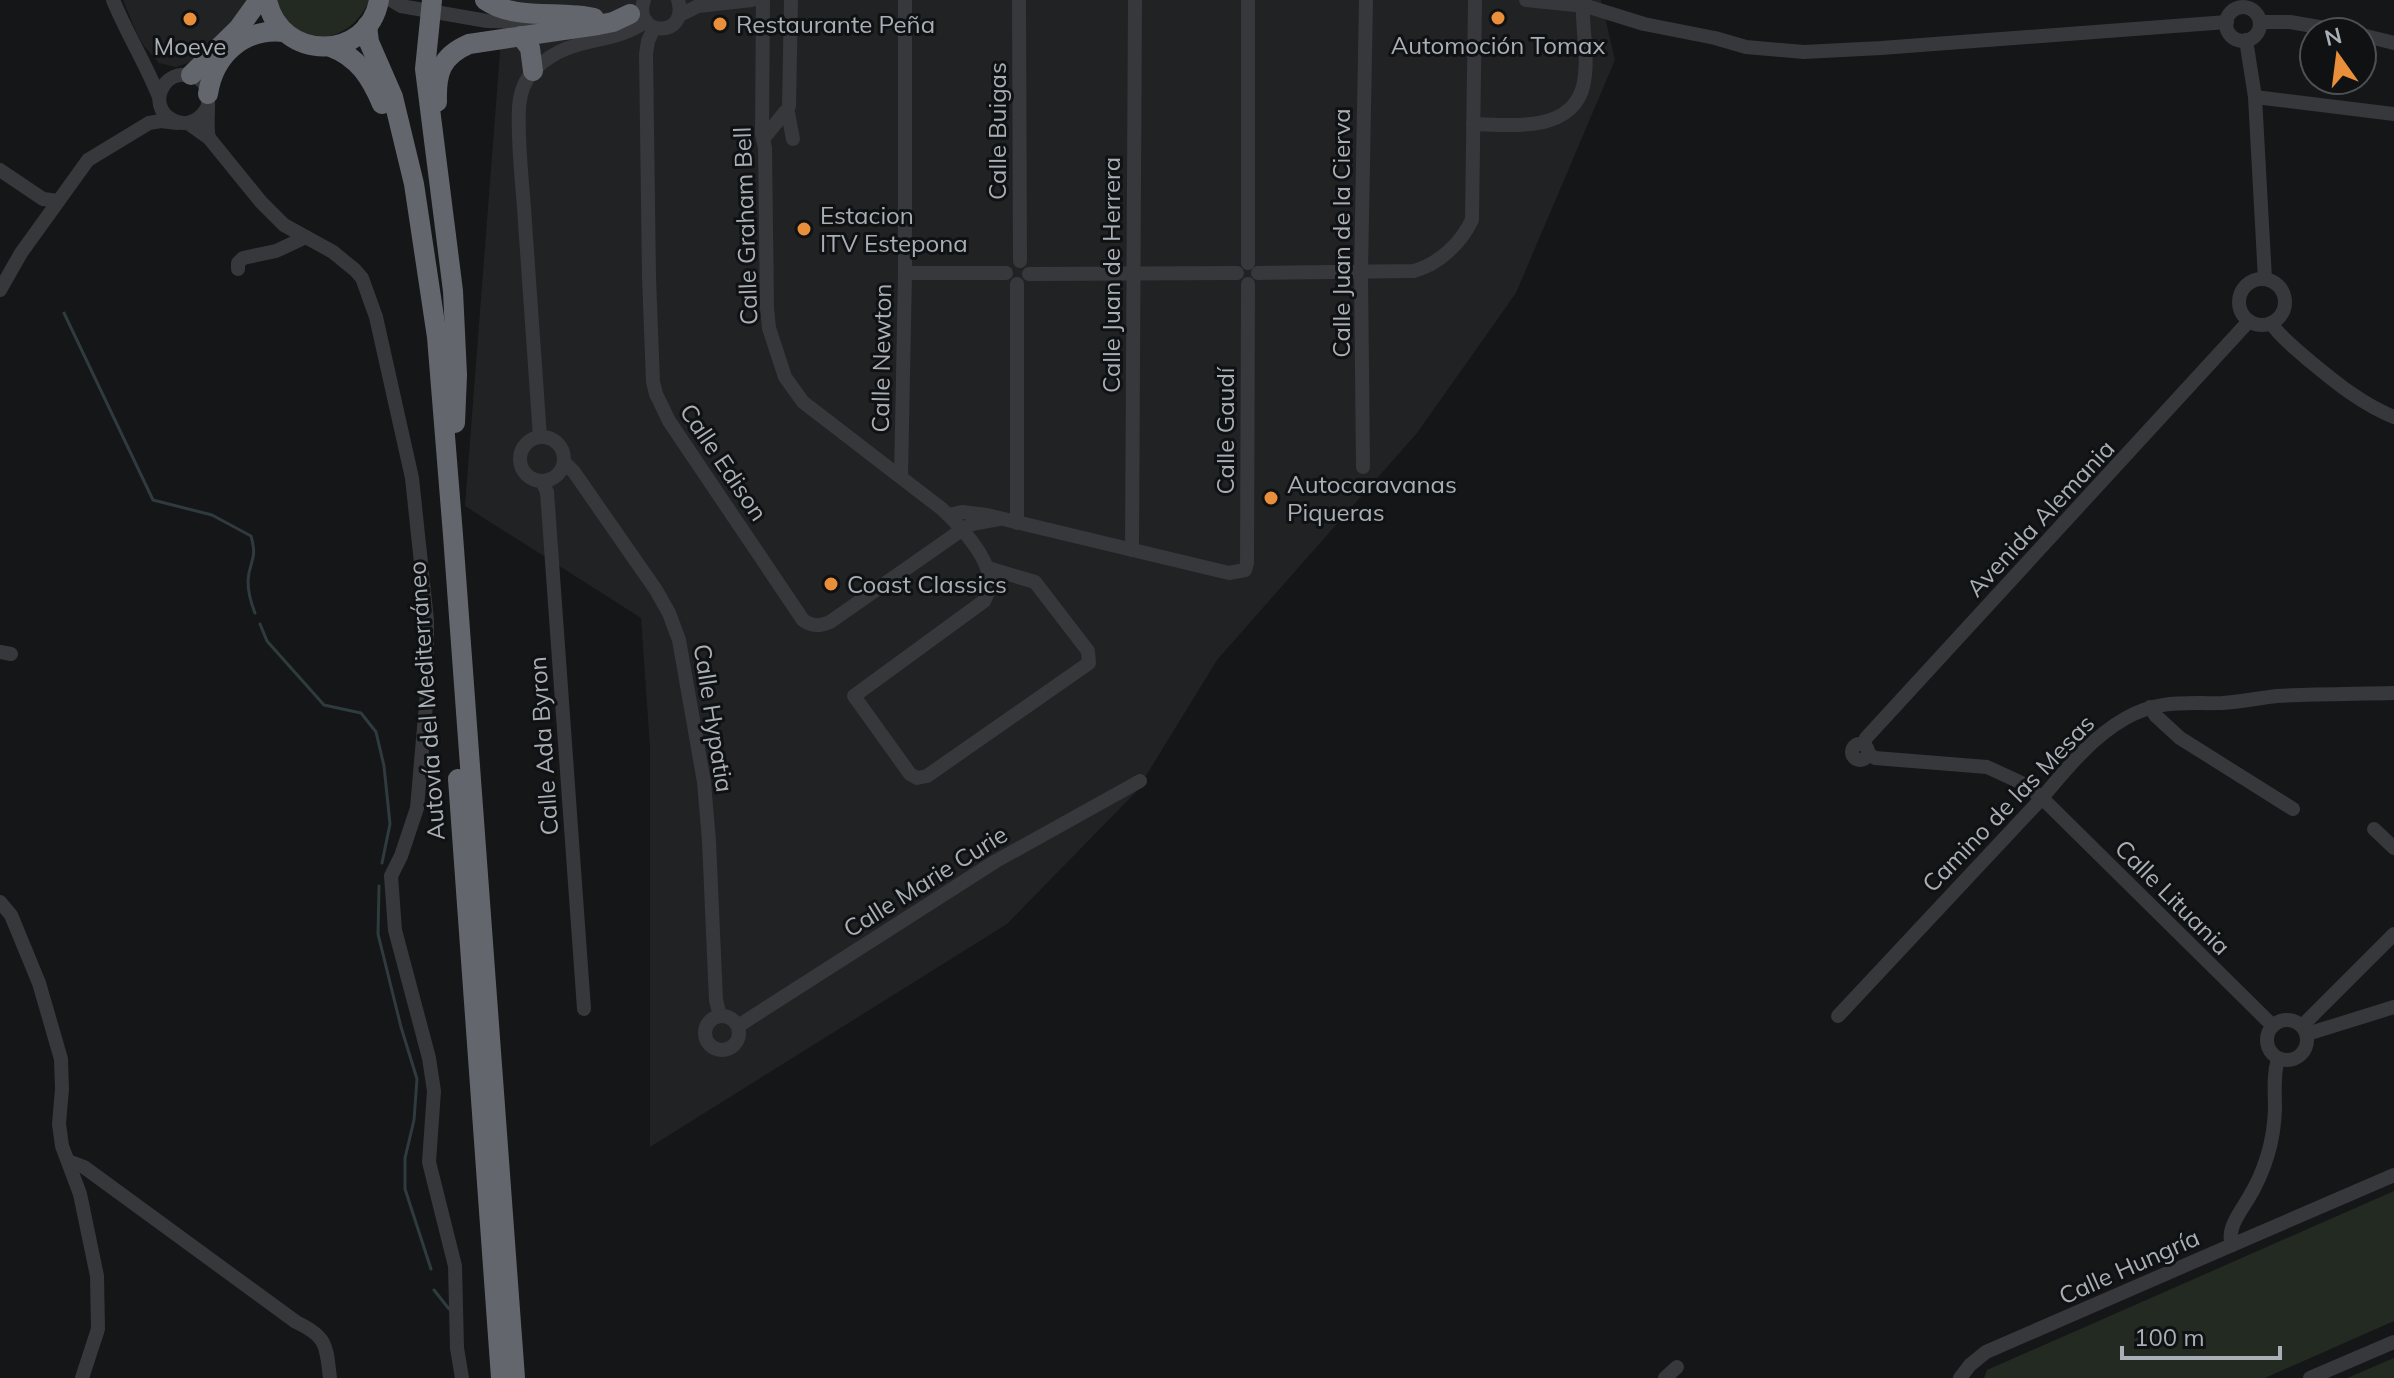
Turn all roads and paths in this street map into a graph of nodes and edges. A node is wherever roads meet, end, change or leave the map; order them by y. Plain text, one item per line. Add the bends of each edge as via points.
1 (113, 0) edge
2 (259, 0) edge
3 (267, 0) edge
4 (485, 0) edge
5 (752, 0) edge
6 (763, 0) edge
7 (791, 0) edge
8 (905, 0) edge
9 (1019, 0) edge
10 (1135, 0) edge
11 (1248, 0) edge
12 (1366, 0) edge
13 (1475, 0) edge
14 (1526, 0) edge
15 (1567, 0) edge
16 (1583, 6) junction
17 (679, 7) edge
18 (394, 8) edge
19 (2260, 11) edge
20 (643, 15) edge
21 (594, 18) junction
22 (2227, 22) junction
23 (2298, 23) edge
24 (284, 32) junction
25 (521, 36) junction
26 (2246, 40) junction
27 (331, 47) junction
28 (143, 60) junction
29 (533, 71) junction
30 (184, 75) junction
31 (763, 90) junction
32 (2255, 97) junction
33 (208, 101) junction
34 (160, 102) junction
35 (787, 106) junction
36 (2394, 114) edge
37 (149, 123) junction
38 (182, 123) junction
39 (1473, 124) junction
40 (209, 138) junction
41 (763, 139) junction
42 (793, 139) dead end
43 (0, 170) edge
44 (58, 201) junction
45 (306, 237) junction
46 (448, 246) junction
47 (1020, 261) junction
48 (238, 269) dead end
49 (1361, 272) junction
50 (905, 273) junction
51 (1248, 273) junction
52 (1029, 274) junction
53 (1133, 274) junction
54 (1012, 278) junction
55 (2265, 279) junction
56 (0, 290) edge
57 (2249, 321) junction
58 (2271, 323) junction
59 (2394, 417) edge
60 (540, 437) junction
61 (564, 462) junction
62 (1363, 467) dead end
63 (901, 477) junction
64 (542, 481) junction
65 (949, 515) junction
66 (999, 519) junction
67 (1017, 523) junction
68 (963, 529) junction
69 (453, 535) junction
70 (1132, 550) junction
71 (988, 568) junction
72 (2394, 693) edge
73 (2150, 707) junction
74 (1867, 750) joint
75 (1140, 781) dead end
76 (2042, 798) junction
77 (2293, 809) dead end
78 (2374, 829) dead end
79 (2394, 848) edge
80 (0, 902) edge
81 (2394, 934) edge
82 (2394, 1007) edge
83 (584, 1009) dead end
84 (720, 1016) junction
85 (1838, 1016) dead end
86 (738, 1026) junction
87 (2273, 1026) junction
88 (2304, 1030) junction
89 (2278, 1059) junction
90 (68, 1161) junction
91 (2394, 1175) edge
92 (2232, 1245) junction
93 (2394, 1342) edge
94 (1677, 1367) dead end
95 (82, 1378) edge
96 (330, 1378) edge
97 (462, 1378) edge
98 (501, 1378) edge
99 (515, 1378) edge
100 (1665, 1378) edge
101 (1960, 1378) edge
102 (2310, 1378) edge

1 - 28 street
2 - 30 highway via 231,37
3 - 24 highway
4 - 21 highway via 500,9
5 - 17 street
6 - 31 street, Calle Graham Bell
7 - 35 street
8 - 50 street, Calle Newton
9 - 47 street, Calle Buigas
10 - 53 street, Calle Juan de Herrera
11 - 51 street, Calle Gaudí
12 - 49 street, Calle Juan de la Cierva
13 - 39 street
14 - 16 street
15 - 16 street
16 - 22 street via 1715,38 1853,49
16 - 39 street via 1585,75 1573,107 1551,120
17 - 20 street via 673,25 661,29
18 - 21 street via 525,23
18 - 27 highway
18 - 46 highway via 425,69
18 - 69 highway, Autovía del Mediterráneo via 369,42 393,97 421,228 437,337
19 - 22 street via 2235,9
19 - 23 street
19 - 26 street via 2257,34
20 - 21 street
20 - 25 highway
20 - 29 street via 630,31 573,45
20 - 68 street, Calle Edison via 648,41 653,382 669,421 809,624 830,622
22 - 26 street via 2233,37
24 - 27 highway via 301,42
24 - 33 highway via 255,33 232,47 214,70
25 - 29 highway via 530,48
25 - 46 highway via 469,44 442,66 437,95
26 - 32 street
27 - 98 highway, Autovía del Mediterráneo via 359,64 382,103 406,205 423,324
28 - 30 street
28 - 34 street
29 - 60 street via 519,107
30 - 33 street via 202,82
30 - 34 street via 164,84
31 - 35 street
31 - 41 street, Calle Graham Bell
32 - 36 street
32 - 55 street
33 - 38 street via 198,120
33 - 40 street
34 - 37 street
34 - 38 street via 169,119
35 - 41 street
35 - 42 street
37 - 38 street
37 - 44 street via 88,160
38 - 40 street
39 - 49 street via 1472,220 1459,240 1424,268
40 - 45 street via 261,202 284,225
41 - 63 street, Calle Graham Bell via 767,308 785,377 803,402
43 - 44 street via 43,199
44 - 56 street
45 - 48 street via 243,258
45 - 97 street via 349,264 366,286 412,478 427,620 427,693 417,808 391,876 395,930 434,1091 429,1162 455,1266
46 - 69 highway, Autovía del Mediterráneo via 457,375
47 - 52 street
47 - 54 street via 1009,265
49 - 51 street
49 - 62 street, Calle Juan de la Cierva
50 - 54 street
50 - 63 street, Calle Newton
51 - 53 street
51 - 70 street, Calle Gaudí via 1245,570 1229,573
52 - 53 street
52 - 54 street via 1024,282
53 - 70 street, Calle Juan de Herrera
54 - 67 street
55 - 57 street via 2242,289 2239,307
55 - 58 street via 2278,285 2285,299 2282,313
57 - 58 street
57 - 74 street, Avenida Alemania via 1866,738
58 - 59 street via 2338,384
60 - 61 street via 558,443
60 - 64 street via 526,443 519,456 523,471
61 - 64 street via 556,476
61 - 84 street, Calle Hypatia via 656,590 679,640 704,782
63 - 65 street, Calle Graham Bell
64 - 83 street, Calle Ada Byron via 547,492
65 - 66 street via 962,512
65 - 68 street, Calle Graham Bell
66 - 67 street
66 - 68 street
67 - 70 street
68 - 71 street, Calle Graham Bell
69 - 99 highway, Autovía del Mediterráneo
71 - 71 street via 990,588 984,601 854,696 917,778 1089,663 1088,651 1035,582
72 - 73 street, Camino de las Mesas
73 - 76 street, Camino de las Mesas via 2100,735
73 - 77 street via 2180,738
74 - 76 street, Calle Lituania via 1875,758 1987,767
75 - 86 street, Calle Marie Curie via 996,861
76 - 85 street, Camino de las Mesas
76 - 87 street, Calle Lituania
78 - 79 street
80 - 90 street via 11,915 39,983 61,1059 59,1124
81 - 88 street
82 - 88 street
84 - 86 street
84 - 86 street via 705,1029 705,1038 715,1049 734,1046
87 - 88 street via 2284,1020 2297,1022
87 - 89 street via 2267,1044
88 - 89 street via 2308,1041 2303,1053 2292,1061
89 - 92 street, Calle Hungría via 2272,1140 2259,1179 2230,1233
90 - 95 street via 97,1276 98,1329
90 - 96 street via 84,1167 313,1330 324,1343
91 - 92 street
92 - 101 street, Calle Hungría via 1986,1352
93 - 102 street
94 - 100 street

